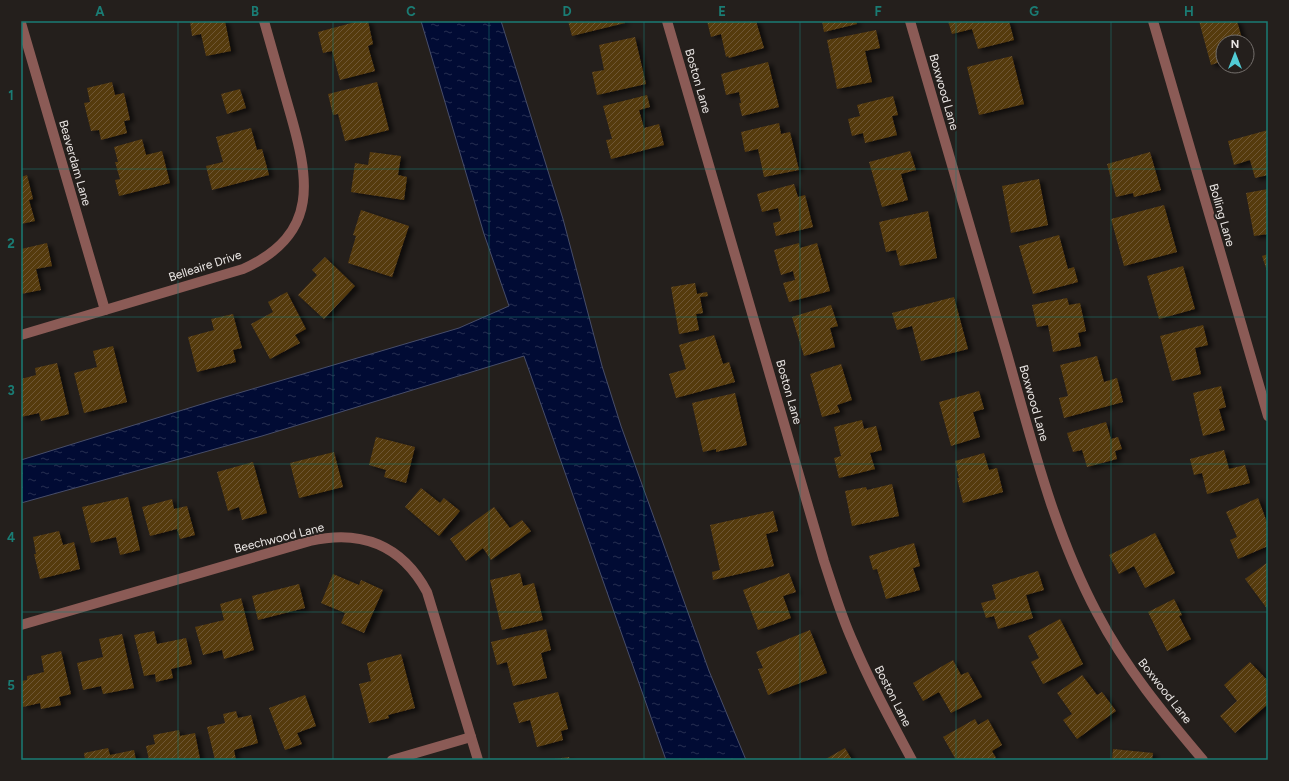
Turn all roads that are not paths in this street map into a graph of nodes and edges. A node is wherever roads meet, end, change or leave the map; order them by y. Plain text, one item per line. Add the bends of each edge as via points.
1 (264, 21) edge
2 (667, 21) edge
3 (910, 21) edge
4 (1153, 21) edge
5 (21, 23) edge
6 (105, 310) junction
7 (21, 335) edge
8 (1268, 416) edge
9 (21, 625) edge
10 (471, 737) junction
11 (392, 760) edge
12 (478, 760) edge
13 (912, 760) edge
14 (1203, 760) edge

1 - 6 street, Belleaire Drive via 305,174 302,206 292,229 285,240 267,257 243,269
2 - 13 street, Boston Lane via 826,568 862,663
3 - 14 street, Boxwood Lane via 1038,464 1072,562 1098,615 1131,670
4 - 8 street, Bolling Lane
5 - 6 street, Beaverdam Lane
6 - 7 street, Belleaire Drive
9 - 10 street, Beechwood Lane via 310,541 334,537 365,539 398,555 421,580 432,605
10 - 11 street
10 - 12 street, Beechwood Lane

